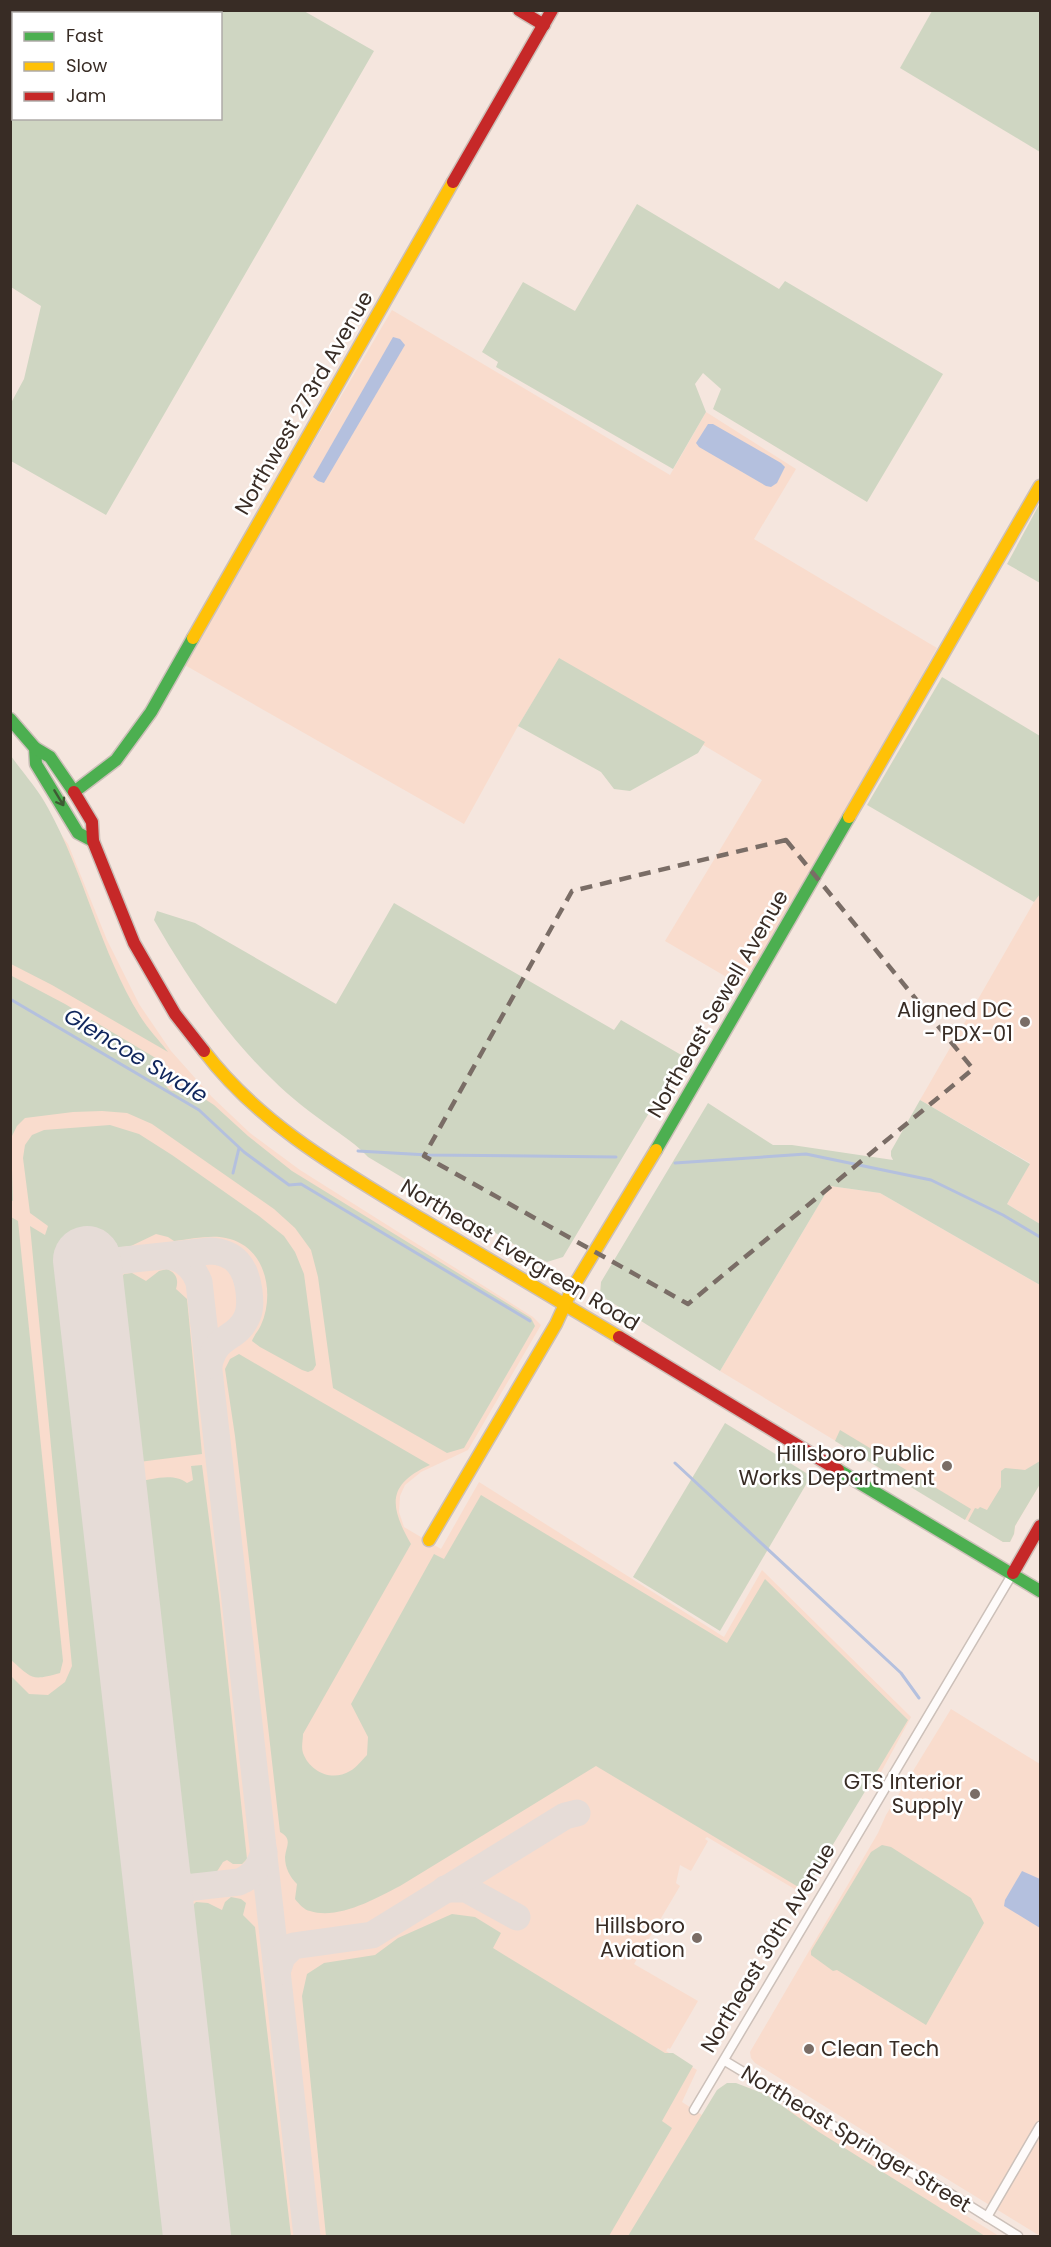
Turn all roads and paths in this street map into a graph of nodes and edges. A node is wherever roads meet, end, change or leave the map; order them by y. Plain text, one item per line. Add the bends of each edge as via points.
1 (519, 10) edge
2 (552, 10) edge
3 (544, 25) junction
4 (1041, 486) edge
5 (10, 719) edge
6 (35, 748) junction
7 (74, 792) junction
8 (93, 842) junction
9 (565, 1305) junction
10 (1041, 1526) edge
11 (429, 1540) dead end
12 (1013, 1574) junction
13 (1041, 1591) edge
14 (725, 2061) junction
15 (694, 2110) dead end
16 (1041, 2126) edge
17 (987, 2217) junction
18 (1018, 2236) edge

1 - 3 street
2 - 3 street, Northwest 273rd Avenue
3 - 7 street, Northwest 273rd Avenue via 151,712 116,760
4 - 9 street, Northeast Sewell Avenue
5 - 6 street, Northeast Evergreen Road
6 - 7 street, Northeast Evergreen Road via 50,757
6 -> 8 street, Northeast Evergreen Road via 36,764 78,833
7 - 8 street, Northeast Evergreen Road via 92,822
8 - 9 street, Northeast Evergreen Road via 134,943 160,992 192,1037 241,1093 315,1154
9 - 11 street, Northeast Sewell Avenue
9 - 12 street, Northeast Evergreen Road
10 - 12 street, Northeast 30th Avenue
12 - 13 street, Northeast Evergreen Road
12 - 14 street, Northeast 30th Avenue
14 - 15 street, Northeast 30th Avenue
14 - 17 street, Northeast Springer Street
16 - 17 street
17 - 18 street, Northeast Springer Street

